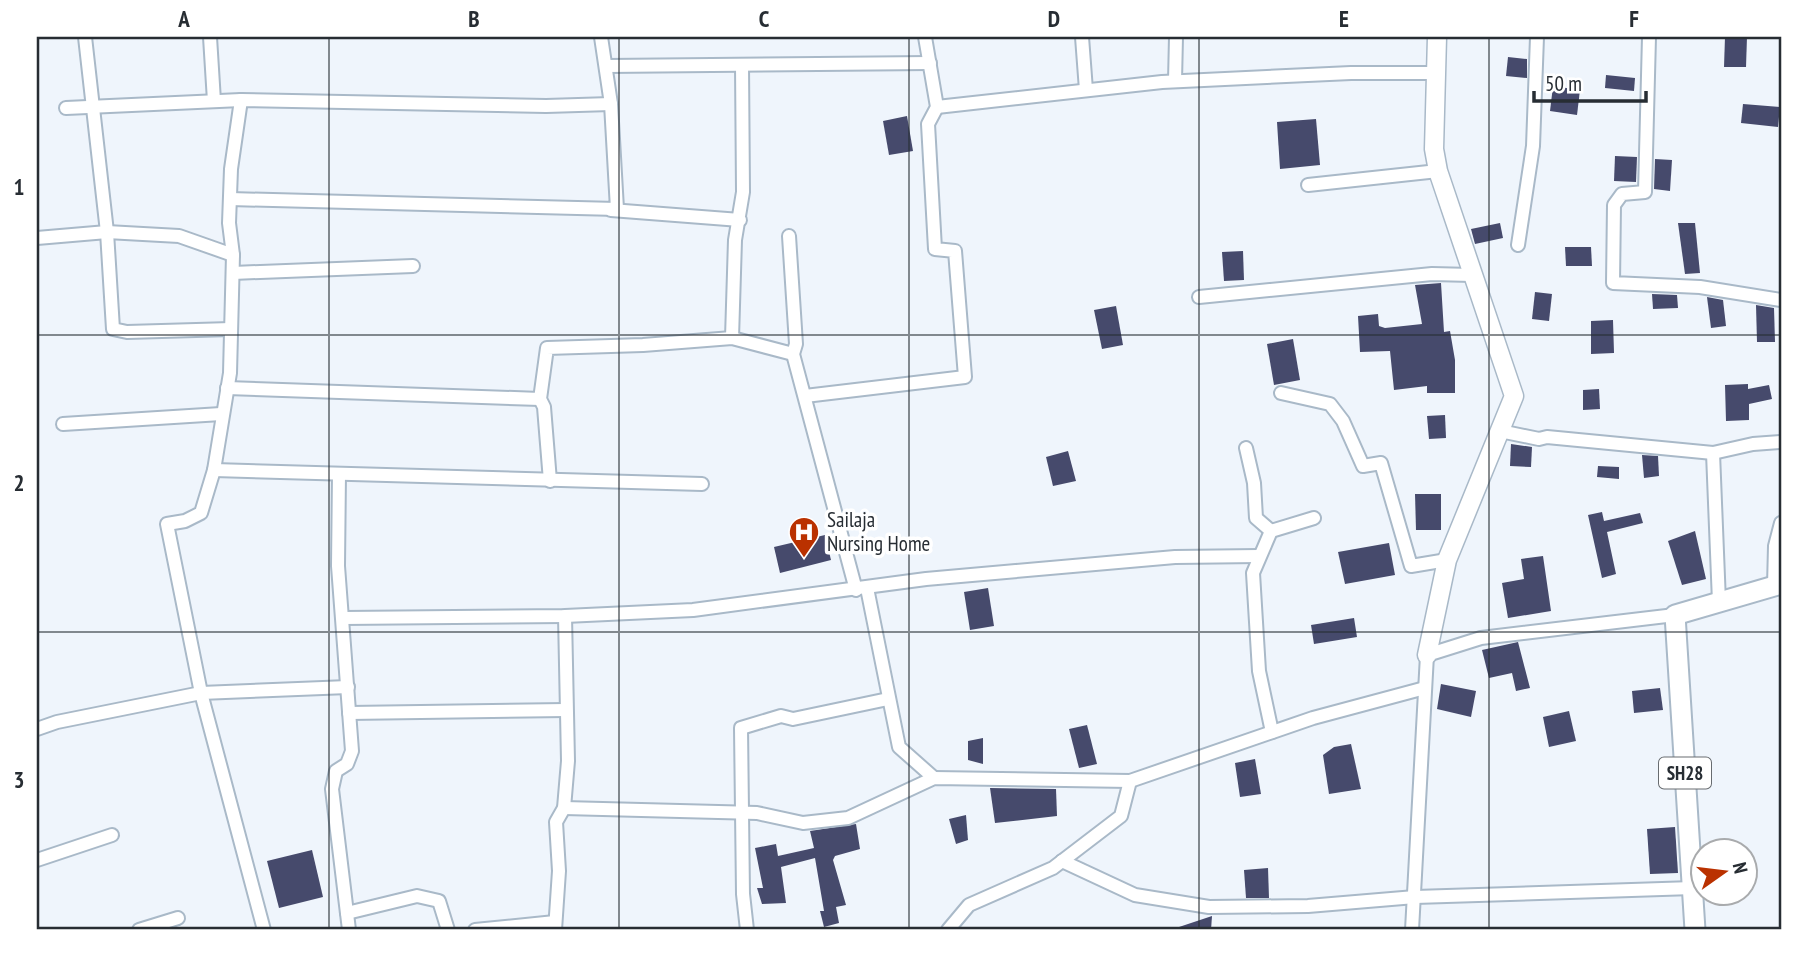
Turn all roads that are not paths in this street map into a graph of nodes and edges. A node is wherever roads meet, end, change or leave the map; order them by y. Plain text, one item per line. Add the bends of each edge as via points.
1 (85, 37) edge
2 (210, 37) edge
3 (601, 37) edge
4 (925, 37) edge
5 (1082, 37) edge
6 (1176, 37) edge
7 (1437, 37) edge
8 (1537, 37) edge
9 (1649, 37) edge
10 (930, 63) junction
11 (742, 65) junction
12 (607, 66) junction
13 (1436, 74) junction
14 (1175, 81) junction
15 (1086, 90) junction
16 (241, 100) junction
17 (214, 101) junction
18 (611, 103) junction
19 (94, 106) junction
20 (937, 107) junction
21 (66, 108) dead end
22 (1437, 172) junction
23 (1308, 185) dead end
24 (230, 199) junction
25 (576, 208) junction
26 (740, 220) junction
27 (107, 232) junction
28 (789, 236) dead end
29 (37, 238) edge
30 (1518, 245) dead end
31 (233, 255) junction
32 (412, 266) dead end
33 (233, 273) junction
34 (1472, 275) junction
35 (1199, 297) dead end
36 (1781, 300) edge
37 (231, 329) junction
38 (732, 338) junction
39 (793, 354) junction
40 (227, 388) junction
41 (1281, 393) dead end
42 (805, 396) junction
43 (540, 399) junction
44 (221, 414) junction
45 (63, 424) dead end
46 (1500, 431) junction
47 (1781, 442) edge
48 (1246, 448) dead end
49 (1713, 453) junction
50 (214, 470) junction
51 (339, 474) junction
52 (550, 481) junction
53 (702, 484) dead end
54 (1314, 518) dead end
55 (1781, 523) edge
56 (1270, 531) junction
57 (1259, 556) junction
58 (1447, 560) junction
59 (1778, 585) edge
60 (861, 589) junction
61 (1719, 602) junction
62 (1675, 615) junction
63 (565, 616) junction
64 (343, 618) junction
65 (1427, 655) junction
66 (348, 687) junction
67 (1425, 688) junction
68 (201, 693) junction
69 (888, 699) junction
70 (566, 710) junction
71 (349, 713) junction
72 (37, 729) edge
73 (1272, 732) junction
74 (934, 778) junction
75 (1130, 780) junction
76 (564, 808) junction
77 (743, 813) junction
78 (111, 835) dead end
79 (1690, 838) edge
80 (37, 860) edge
81 (1062, 861) junction
82 (1688, 888) edge
83 (1415, 897) junction
84 (1694, 908) edge
85 (347, 913) junction
86 (178, 918) dead end
87 (555, 926) edge
88 (139, 930) edge
89 (264, 930) edge
90 (349, 930) edge
91 (448, 930) edge
92 (475, 930) edge
93 (747, 930) edge
94 (948, 930) edge
95 (1412, 930) edge
96 (1695, 930) edge

1 - 19 street
2 - 17 street
3 - 12 street
4 - 10 street
5 - 15 street
6 - 14 street
7 - 13 street
8 - 30 street via 1533,146
9 - 36 street via 1645,192 1622,194 1614,205 1613,283 1700,287
10 - 11 street
10 - 20 street
11 - 12 street
11 - 26 street
12 - 18 street
13 - 14 street
13 - 22 street
14 - 15 street
15 - 20 street
16 - 17 street
16 - 18 street via 546,106
16 - 24 street
17 - 19 street
18 - 25 street via 617,209
19 - 21 street
19 - 27 street
20 - 42 street via 928,124 935,248 955,251 965,377
22 - 23 street
22 - 34 street
24 - 25 street
24 - 31 street
25 - 26 street
26 - 38 street via 735,240
27 - 29 street
27 - 31 street via 179,236
27 - 37 street via 113,329
28 - 39 street
31 - 33 street
32 - 33 street
33 - 37 street
34 - 35 street via 1432,274
34 - 46 street via 1514,396
37 - 40 street
38 - 39 street
38 - 43 street via 547,348
39 - 42 street
40 - 43 street
40 - 44 street
41 - 58 street via 1330,404 1363,466 1381,463 1411,566
42 - 60 street
43 - 52 street
44 - 45 street
44 - 50 street
46 - 49 street via 1539,439
46 - 58 street
47 - 49 street
48 - 56 street via 1256,518
49 - 61 street
50 - 51 street
50 - 68 street via 201,513 167,524
51 - 52 street
51 - 64 street via 338,566
52 - 53 street
54 - 56 street
55 - 59 street via 1775,546
56 - 57 street
57 - 60 street via 1175,556
57 - 73 street via 1253,573 1259,671
58 - 65 street
59 - 61 main road
60 - 63 street via 693,610
60 - 69 street
61 - 62 main road
62 - 65 street via 1481,638
62 - 79 main road, SH28
63 - 64 street
63 - 70 street
64 - 66 street
65 - 67 street
66 - 68 street
66 - 71 street
67 - 73 street
67 - 83 street
68 - 72 street
68 - 89 street
69 - 74 street via 899,747
69 - 77 street via 793,719 781,716 741,728
70 - 71 street
70 - 76 street
71 - 85 street via 352,751 347,764 337,771 332,789
73 - 75 street
74 - 75 street
74 - 77 street via 848,818 803,823
75 - 81 street via 1122,816
76 - 77 street
76 - 87 street via 556,822
77 - 93 street
78 - 80 street
81 - 83 street via 1135,895 1209,907 1308,906
81 - 94 street via 969,905
82 - 83 street
83 - 95 street
84 - 96 main road, SH28
85 - 90 street
85 - 91 street via 417,896 439,901
86 - 88 street
87 - 92 street

